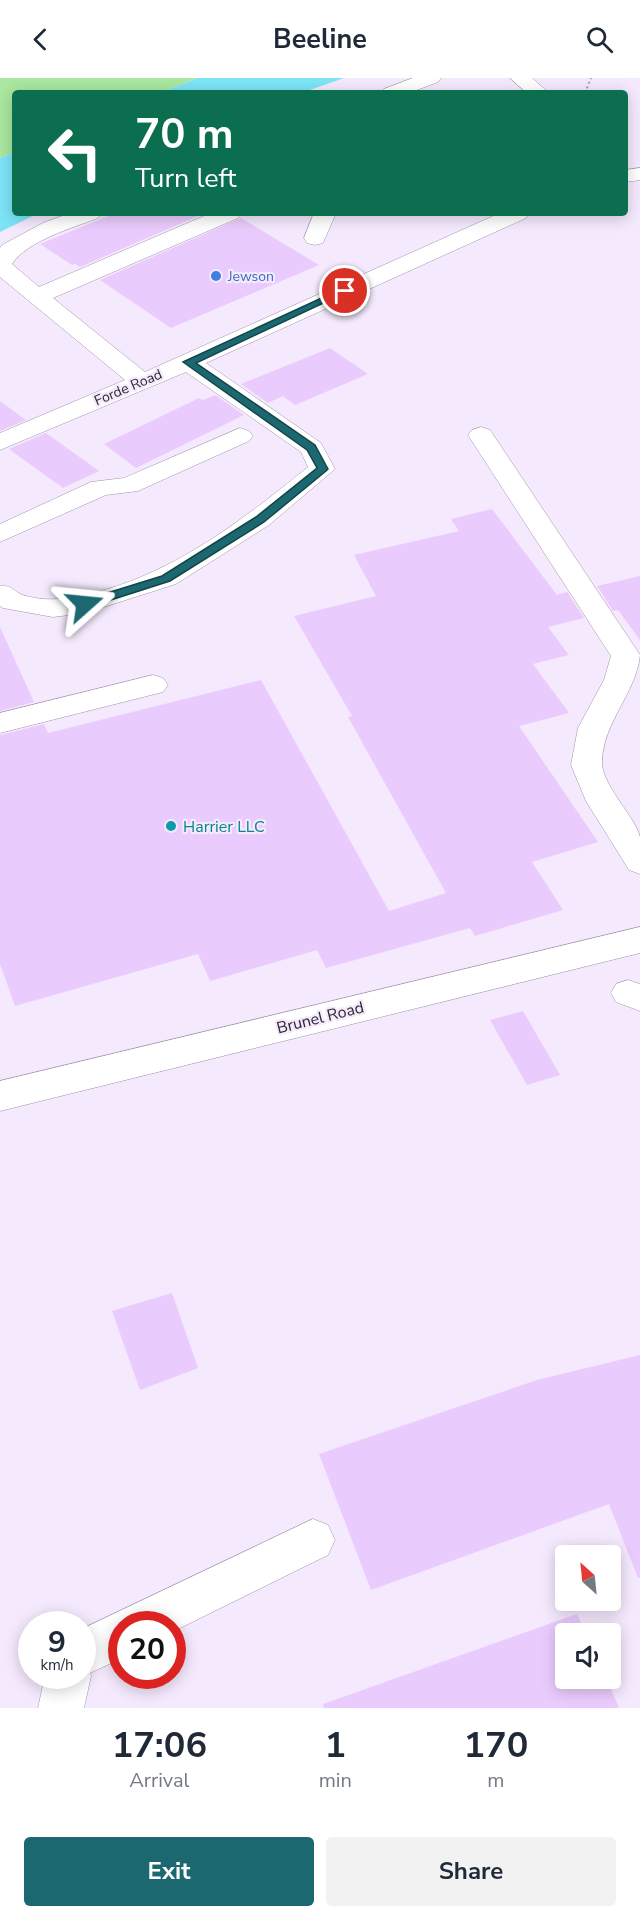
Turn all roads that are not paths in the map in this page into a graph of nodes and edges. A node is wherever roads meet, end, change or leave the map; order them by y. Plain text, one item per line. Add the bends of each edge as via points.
1 (431, 78) edge
2 (520, 78) edge
3 (399, 90) edge
4 (535, 90) edge
5 (82, 216) edge
6 (223, 216) edge
7 (324, 216) edge
8 (511, 216) edge
9 (315, 238) dead end
10 (0, 266) edge
11 (37, 296) junction
12 (188, 362) junction
13 (141, 381) junction
14 (481, 435) dead end
15 (240, 436) dead end
16 (0, 442) edge
17 (0, 534) edge
18 (3, 594) dead end
19 (153, 685) dead end
20 (0, 723) edge
21 (640, 862) edge
22 (640, 940) edge
23 (0, 1096) edge
24 (313, 1540) dead end
25 (167, 1611) edge
26 (65, 1689) edge
27 (61, 1708) edge

1 - 3 street
2 - 4 street
5 - 10 street via 10,250
6 - 11 street
7 - 9 street
8 - 12 street, Forde Road
10 - 11 street
11 - 13 street
12 - 13 street, Forde Road
12 - 18 street via 312,448 322,469 260,519 166,578 85,604 53,608 13,602
13 - 16 street, Forde Road
14 - 21 street via 626,657 619,680 593,728 586,765 602,801
15 - 17 street via 129,485 100,488
19 - 20 street
22 - 23 street, Brunel Road
24 - 25 street
26 - 27 street

